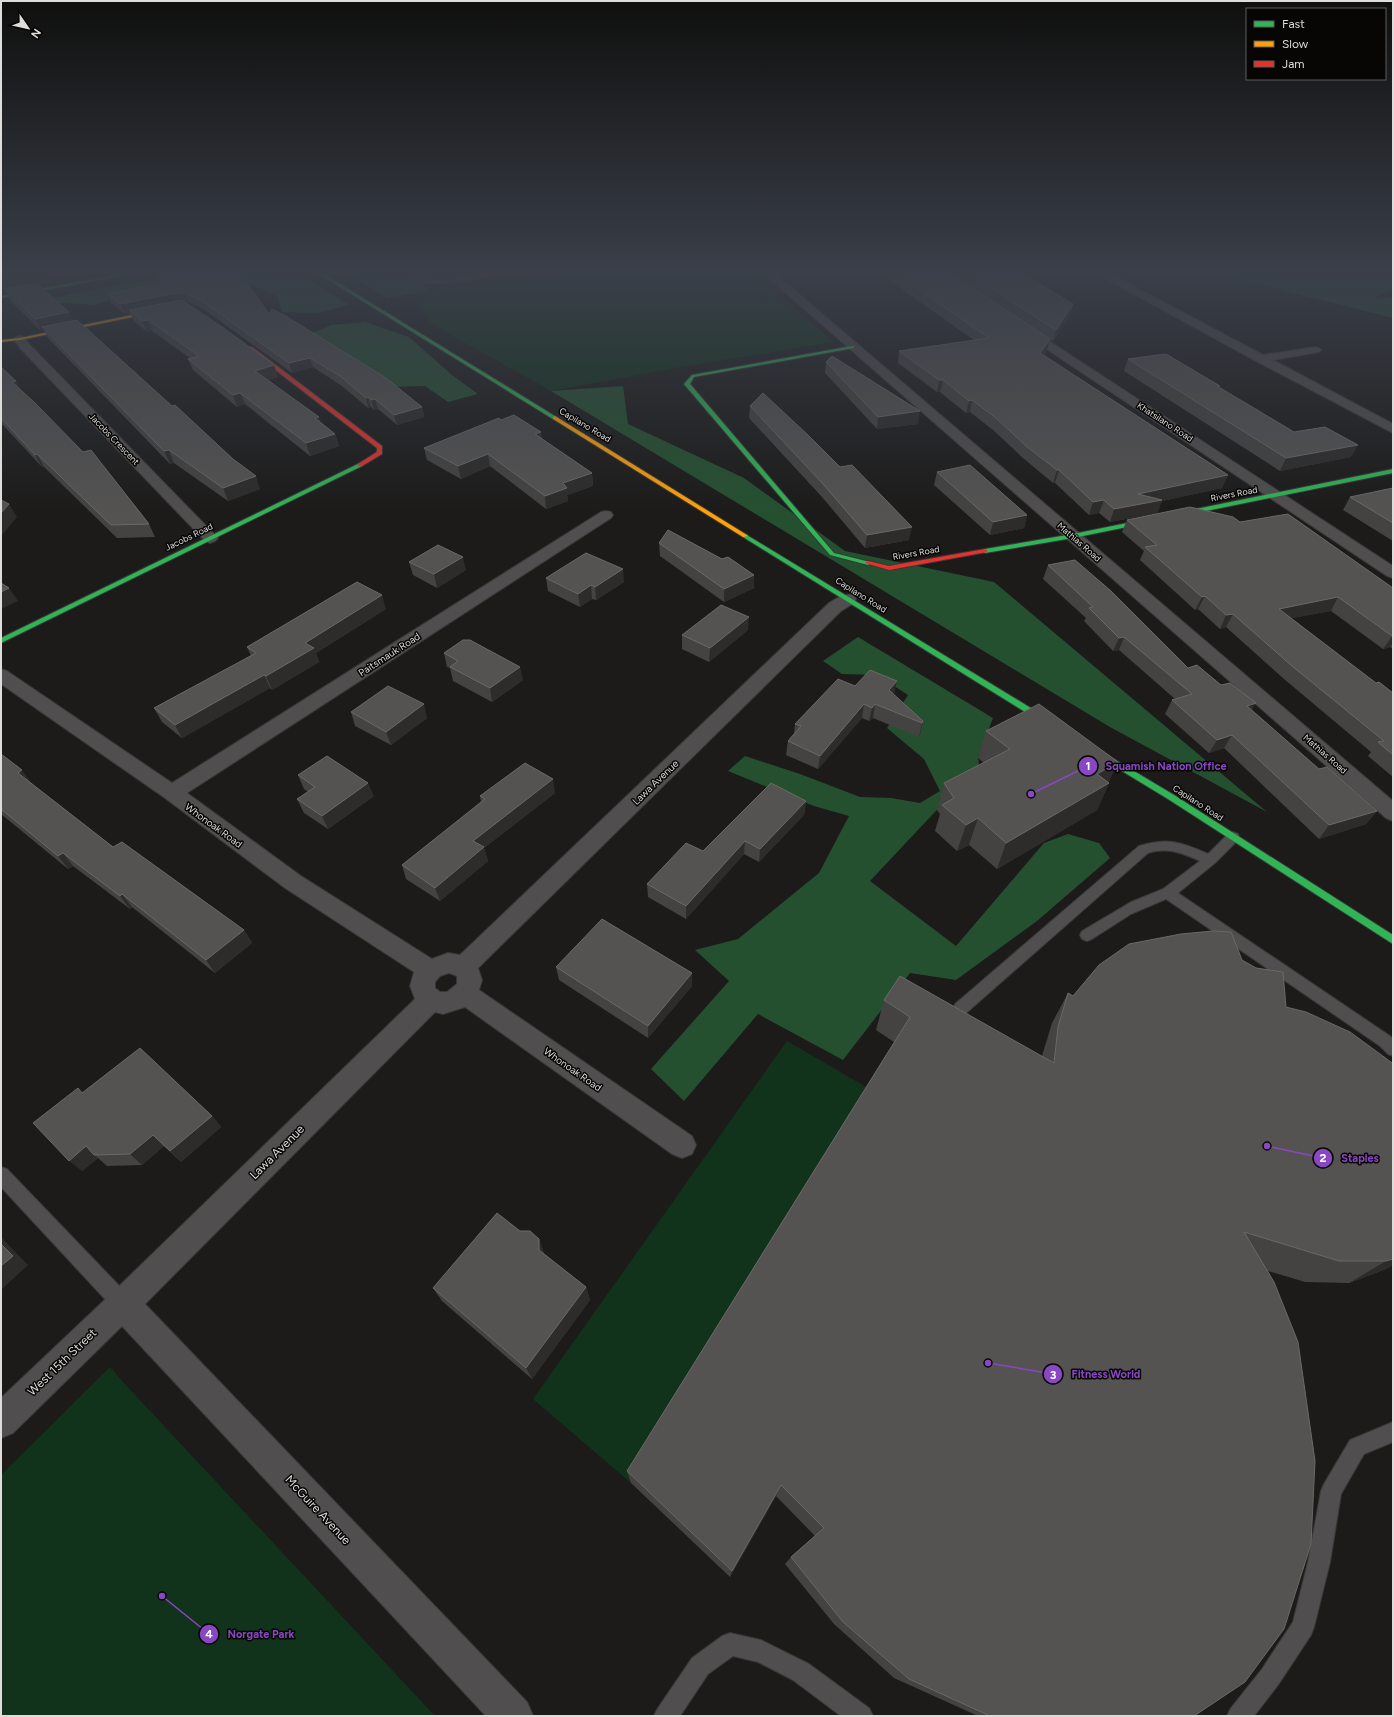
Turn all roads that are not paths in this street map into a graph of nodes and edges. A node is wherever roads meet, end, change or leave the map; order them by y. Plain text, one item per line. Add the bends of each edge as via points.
1 (29, 351) edge
2 (253, 351) edge
3 (446, 351) edge
4 (829, 351) edge
5 (857, 351) edge
6 (1057, 351) edge
7 (1245, 351) edge
8 (1308, 351) edge
9 (1260, 359) junction
10 (1393, 429) edge
11 (1393, 471) edge
12 (1276, 496) junction
13 (606, 515) dead end
14 (1073, 536) junction
15 (210, 538) junction
16 (1393, 573) edge
17 (848, 599) junction
18 (1, 641) edge
19 (1, 675) edge
20 (1063, 731) edge
21 (1083, 744) edge
22 (172, 793) junction
23 (1393, 813) edge
24 (1233, 837) junction
25 (1210, 860) junction
26 (1168, 893) junction
27 (1087, 935) dead end
28 (1393, 940) edge
29 (463, 967) junction
30 (430, 970) junction
31 (464, 993) junction
32 (431, 1000) junction
33 (960, 1009) edge
34 (1393, 1049) edge
35 (682, 1145) dead end
36 (1, 1175) edge
37 (123, 1304) junction
38 (1, 1421) edge
39 (1393, 1432) edge
40 (512, 1716) edge
41 (666, 1716) edge
42 (861, 1716) edge
43 (1239, 1716) edge

1 - 15 street, Jacobs Crescent
2 - 15 street, Jacobs Road via 380,447 380,453
3 - 17 street, Capilano Road
4 - 14 street, Rivers Road via 692,376 687,384 832,554 889,568
5 - 14 street, Mathias Road
6 - 12 street, Khatsilano Road
7 - 9 street
8 - 9 street
9 - 10 street
11 - 12 street, Rivers Road
12 - 14 street, Rivers Road
12 - 16 street, Khatsilano Road
13 - 22 street, Paitsmauk Road
14 - 23 street, Mathias Road
15 - 18 street, Jacobs Road
17 - 20 street, Capilano Road
17 - 29 street, Lawa Avenue via 830,612
19 - 22 street, Whonoak Road
21 - 24 street, Capilano Road
22 - 30 street, Whonoak Road via 293,882
24 - 25 lane
24 - 28 street, Capilano Road
25 - 26 lane
25 - 33 lane via 1165,844 1144,849
26 - 27 lane via 1130,908
26 - 34 lane via 1385,1040
29 - 30 street via 448,963
29 - 31 street via 470,980
30 - 32 street via 423,979 422,986 423,993
31 - 32 street via 450,1002
31 - 35 street, Whonoak Road
32 - 37 street, Lawa Avenue
36 - 37 lane
37 - 38 street, West 15th Street
37 - 40 street, McGuire Avenue
39 - 43 lane via 1357,1447 1331,1491 1319,1562 1303,1627 1270,1677
41 - 42 lane via 700,1666 730,1644 761,1651 801,1672

